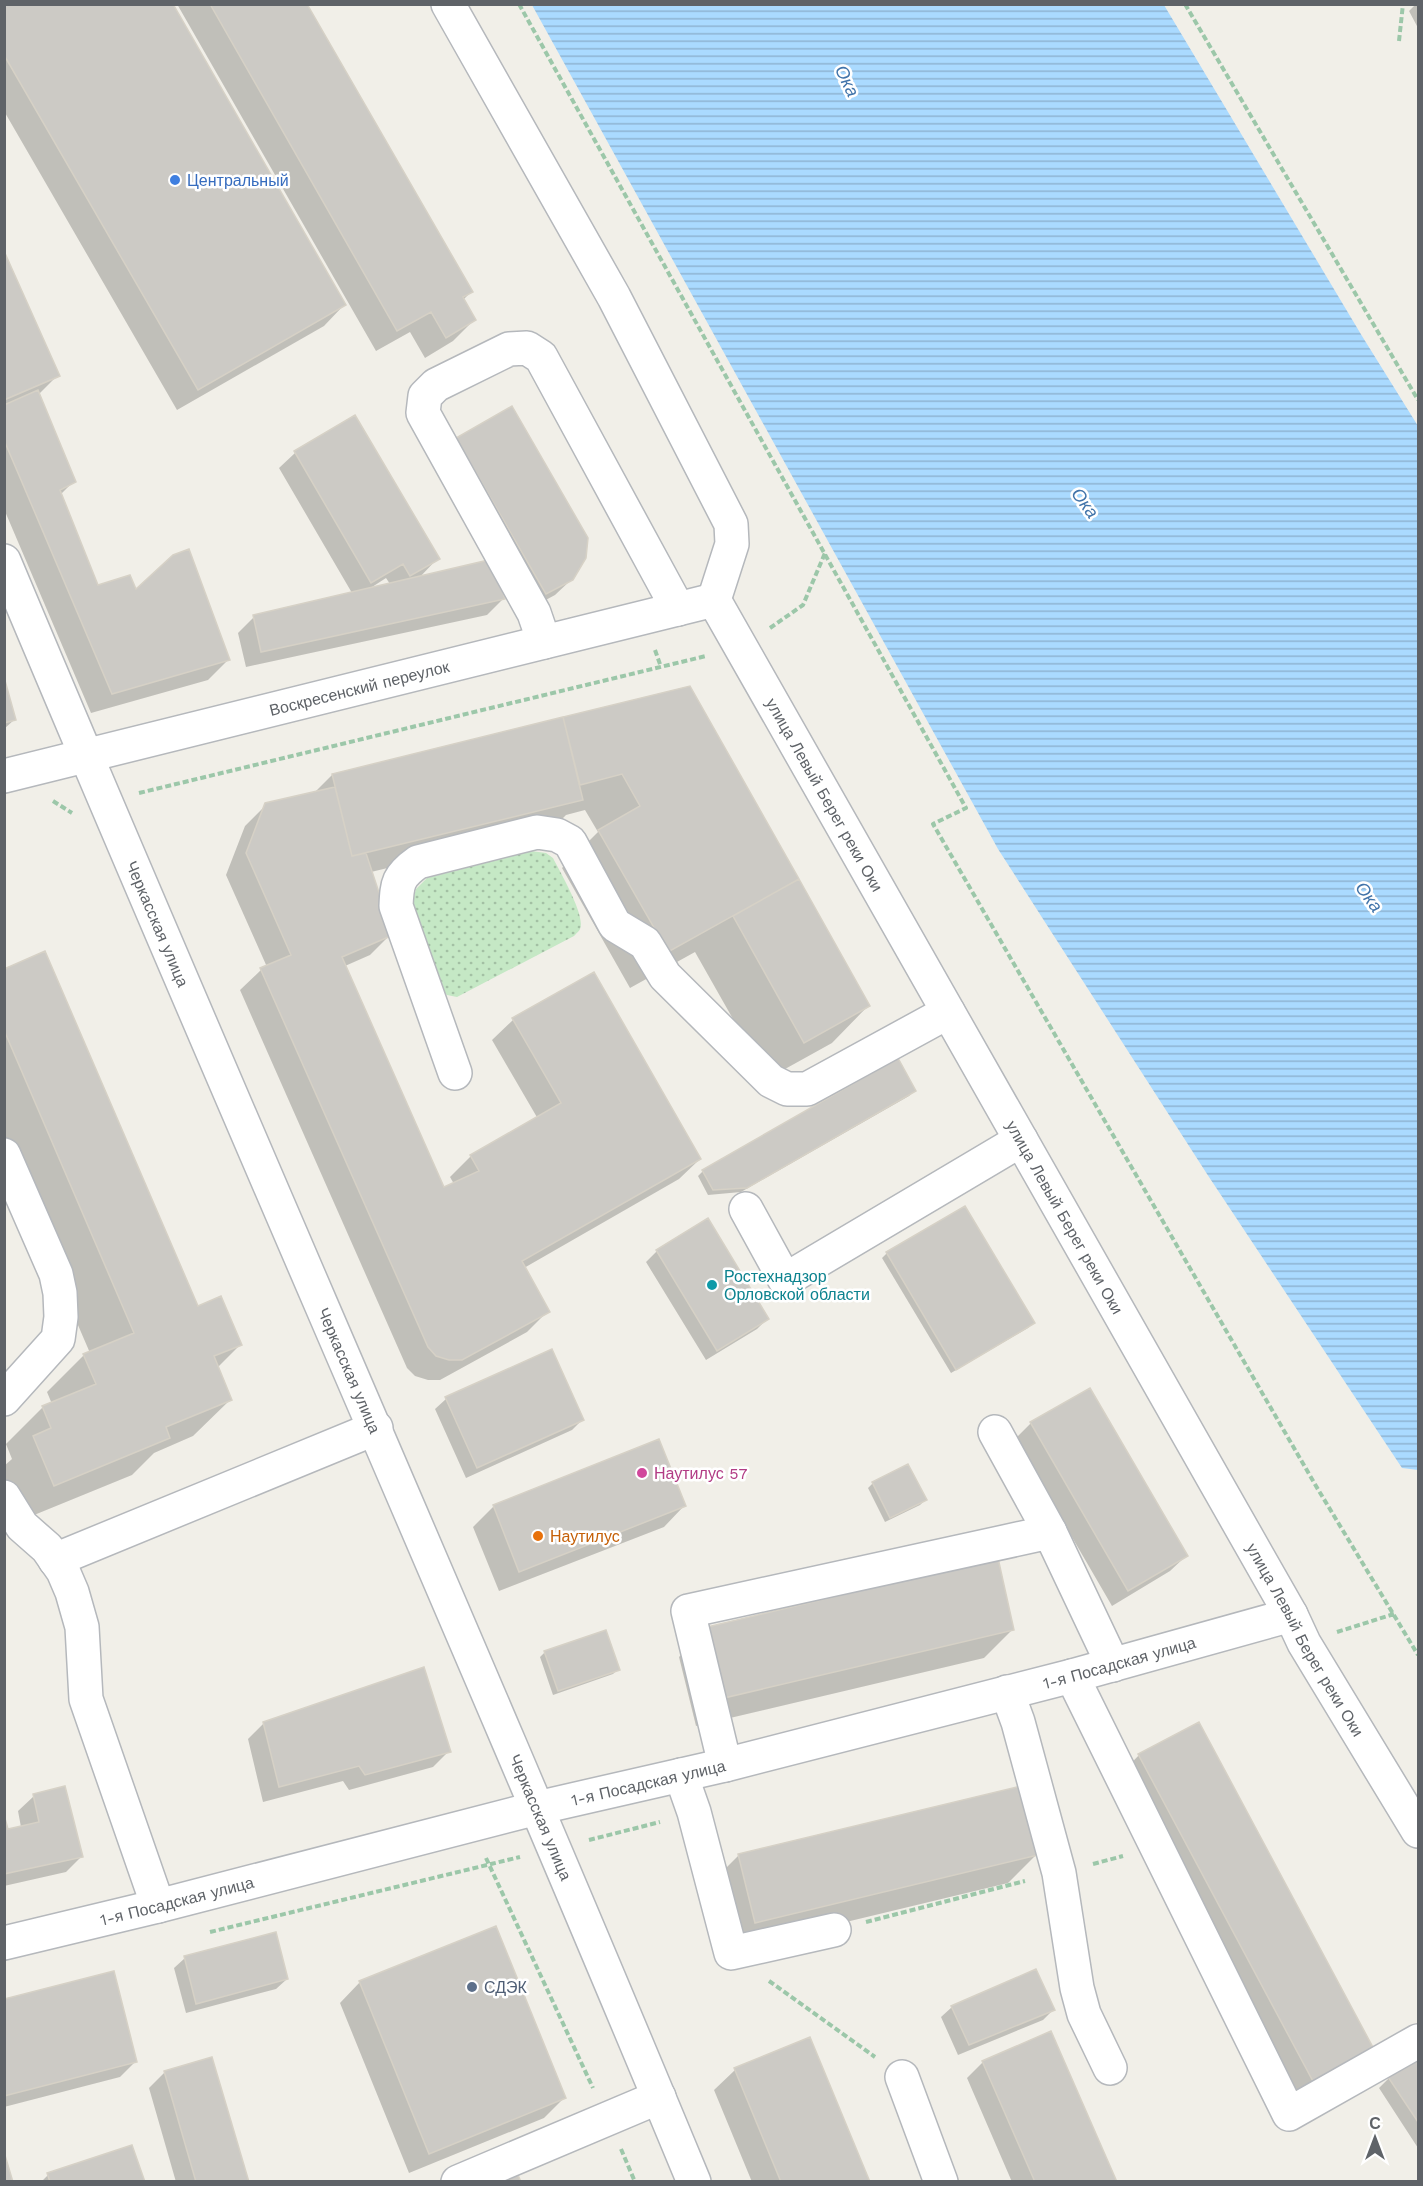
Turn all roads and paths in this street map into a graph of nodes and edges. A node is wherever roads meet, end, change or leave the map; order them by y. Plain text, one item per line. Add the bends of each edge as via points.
1 (448, 4) edge
2 (519, 4) edge
3 (1185, 4) edge
4 (1403, 4) edge
5 (1399, 41) dead end
6 (1419, 400) edge
7 (825, 553) junction
8 (4, 561) edge
9 (714, 600) junction
10 (678, 609) junction
11 (544, 642) junction
12 (741, 647) junction
13 (87, 756) junction
14 (4, 776) edge
15 (48, 798) dead end
16 (106, 801) junction
17 (948, 1012) junction
18 (455, 1073) dead end
19 (1021, 1140) junction
20 (4, 1155) edge
21 (746, 1209) dead end
22 (4, 1399) edge
23 (376, 1428) junction
24 (995, 1432) dead end
25 (4, 1497) edge
26 (1050, 1532) junction
27 (55, 1560) junction
28 (1394, 1614) junction
29 (1298, 1629) junction
30 (1419, 1655) edge
31 (1113, 1665) junction
32 (1072, 1676) junction
33 (1007, 1692) junction
34 (725, 1765) junction
35 (681, 1775) junction
36 (537, 1808) junction
37 (471, 1826) junction
38 (1419, 1831) edge
39 (1156, 1847) junction
40 (1059, 1873) junction
41 (158, 1906) junction
42 (834, 1930) joint
43 (4, 1943) edge
44 (731, 1953) junction
45 (1419, 2041) edge
46 (1110, 2068) dead end
47 (902, 2077) joint
48 (659, 2097) junction
49 (607, 2118) junction
50 (458, 2181) edge
51 (636, 2181) edge
52 (694, 2181) edge
53 (941, 2181) edge

1 - 9 street via 614,297 731,524 732,544
2 - 7 path
3 - 6 path
4 - 5 path
7 - 12 path via 803,606
7 - 28 path via 966,808 933,824
8 - 13 street, Черкасская улица
9 - 10 street, Воскресенский переулок
9 - 12 street, улица Левый Берег реки Оки
10 - 11 street, Воскресенский переулок
10 - 11 street via 541,357 527,348 509,348 436,386 425,396 423,413 534,613
11 - 13 street, Воскресенский переулок
12 - 16 path
12 - 17 street, улица Левый Берег реки Оки
13 - 14 street, Воскресенский переулок
13 - 16 street, Черкасская улица
15 - 16 path via 71,813
16 - 23 street, Черкасская улица
17 - 18 street via 807,1089 787,1089 771,1081 665,976 645,943 615,925 570,842 537,832 418,862 403,872 397,887 396,906
17 - 19 street, улица Левый Берег реки Оки
19 - 21 street via 785,1280
19 - 29 street, улица Левый Берег реки Оки
20 - 22 street via 56,1274 61,1317 58,1339
23 - 27 street
23 - 36 street, Черкасская улица
24 - 26 street
25 - 27 street via 22,1526
26 - 31 street
26 - 34 street via 688,1611
27 - 41 street via 72,1592 82,1627 86,1699
28 - 29 path
28 - 30 path
29 - 31 street, 1-я Посадская улица
29 - 38 street, улица Левый Берег реки Оки
31 - 32 street, 1-я Посадская улица
32 - 33 street, 1-я Посадская улица
32 - 39 street
33 - 34 street, 1-я Посадская улица
33 - 40 street
34 - 35 street, 1-я Посадская улица
35 - 36 street, 1-я Посадская улица
35 - 44 street
36 - 37 street, 1-я Посадская улица
36 - 48 street, Черкасская улица
37 - 41 street, 1-я Посадская улица
37 - 49 path
39 - 40 path
39 - 45 street via 1289,2114
40 - 42 path
40 - 46 street via 1077,1988 1084,2014
41 - 43 street, 1-я Посадская улица
42 - 44 street
44 - 47 path
47 - 53 street
48 - 49 street
48 - 52 street, Черкасская улица
49 - 50 street
49 - 51 path

